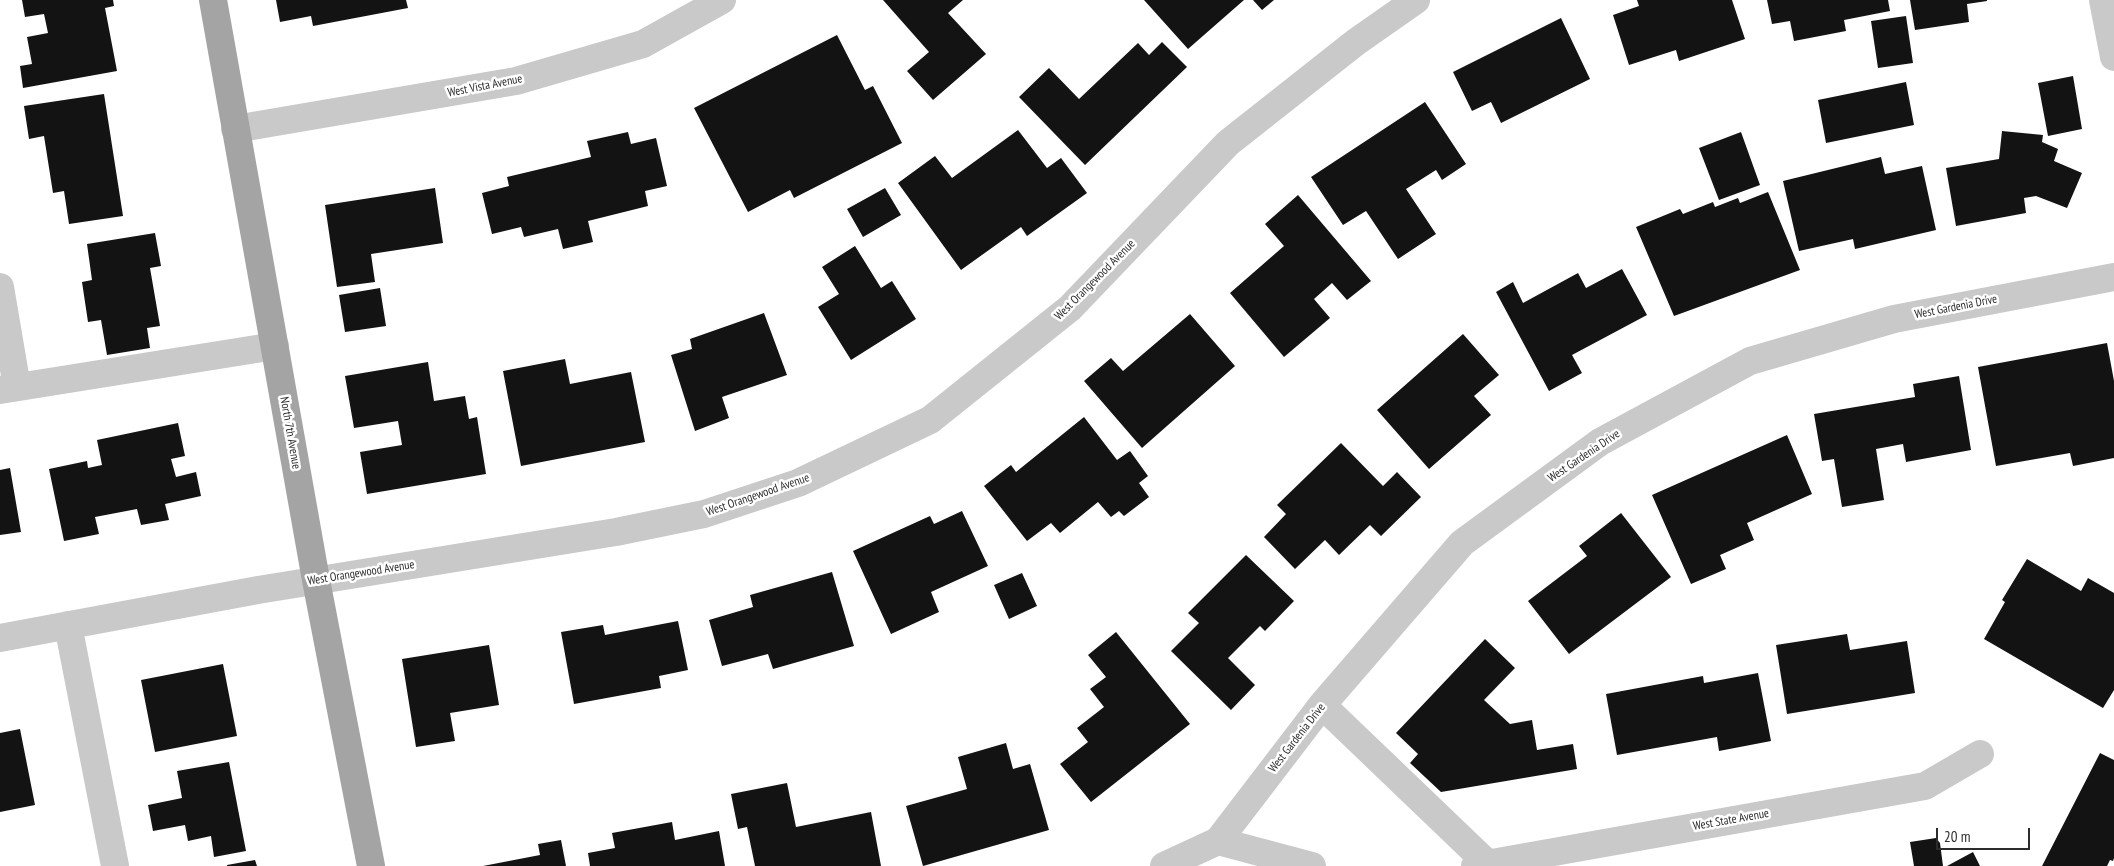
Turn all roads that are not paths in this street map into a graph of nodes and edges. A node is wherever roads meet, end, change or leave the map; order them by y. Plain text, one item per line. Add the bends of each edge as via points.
1 (213, 0) edge
2 (722, 0) edge
3 (1416, 0) edge
4 (2103, 0) edge
5 (2114, 57) edge
6 (235, 129) junction
7 (2114, 277) edge
8 (0, 287) edge
9 (275, 346) junction
10 (9, 388) edge
11 (316, 580) junction
12 (68, 625) junction
13 (0, 638) edge
14 (1322, 705) junction
15 (1980, 754) dead end
16 (1218, 841) junction
17 (1482, 865) edge
18 (116, 866) edge
19 (371, 866) edge
20 (1164, 866) edge
21 (1312, 866) edge

1 - 6 main road, North 7th Avenue
2 - 6 street, West Vista Avenue via 643,44 516,82
3 - 11 street, West Orangewood Avenue via 1356,42 1228,143 1070,308 930,420 798,483 704,514 616,532
4 - 5 street
6 - 9 main road, North 7th Avenue
7 - 14 street, West Gardenia Drive via 1894,319 1750,361 1600,442 1462,543
8 - 10 street
9 - 10 street
9 - 11 main road, North 7th Avenue
11 - 12 street, West Orangewood Avenue
11 - 19 main road, North 7th Avenue
12 - 13 street, West Orangewood Avenue
12 - 18 street
14 - 16 street, West Gardenia Drive
14 - 17 street
15 - 17 street, West State Avenue via 1925,786
16 - 20 street
16 - 21 street

